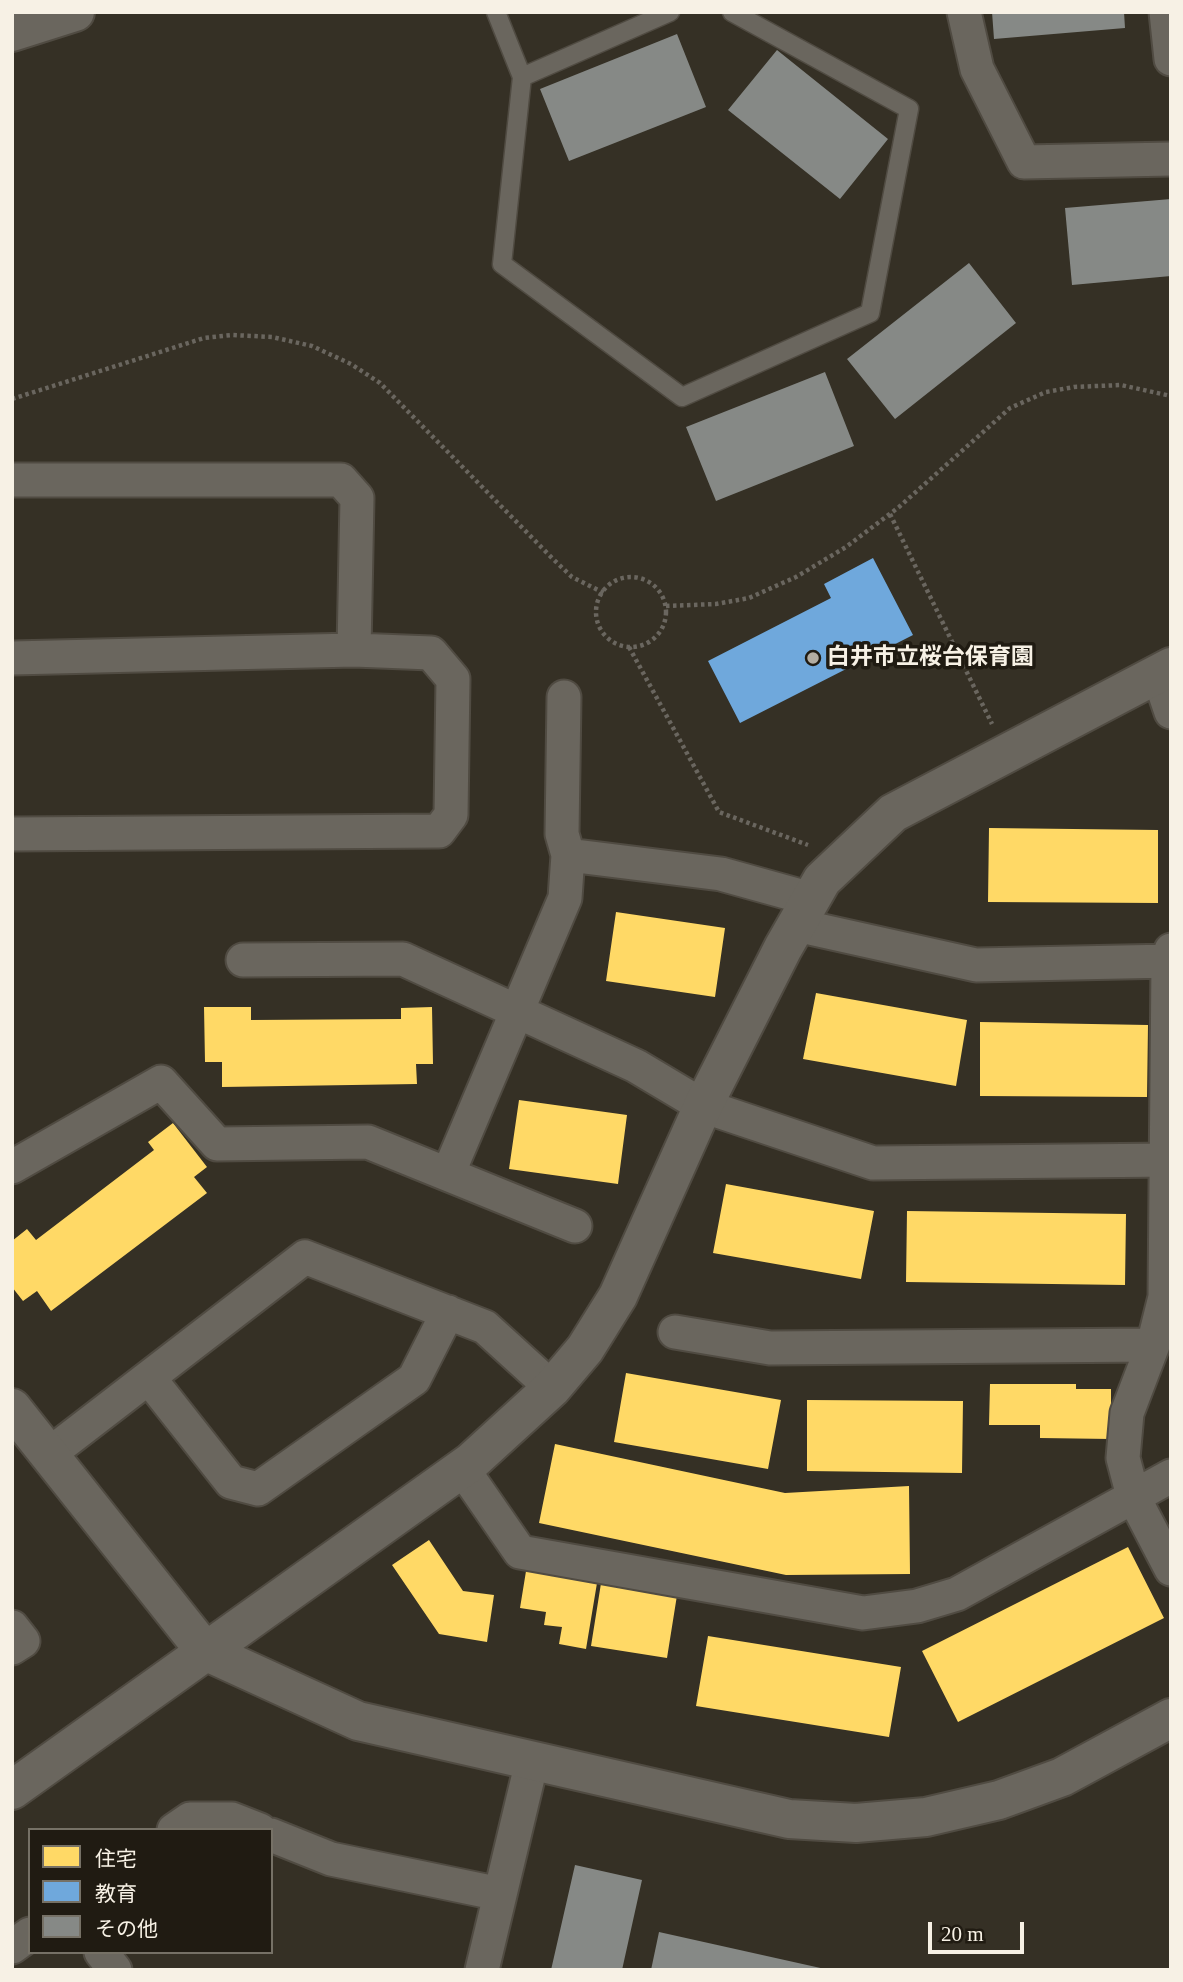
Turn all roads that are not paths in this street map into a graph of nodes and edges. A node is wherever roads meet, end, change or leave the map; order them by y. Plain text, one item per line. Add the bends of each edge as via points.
1 (75, 12) edge
2 (496, 12) edge
3 (670, 12) edge
4 (732, 12) edge
5 (964, 12) edge
6 (1166, 12) edge
7 (12, 32) edge
8 (1171, 59) edge
9 (522, 77) junction
10 (1171, 159) edge
11 (12, 480) edge
12 (355, 650) junction
13 (12, 658) edge
14 (1164, 670) edge
15 (564, 697) dead end
16 (1171, 712) edge
17 (12, 834) edge
18 (568, 855) junction
19 (804, 912) junction
20 (1170, 958) edge
21 (243, 961) dead end
22 (518, 1011) junction
23 (703, 1106) junction
24 (1168, 1160) edge
25 (12, 1167) edge
26 (448, 1174) junction
27 (575, 1226) dead end
28 (448, 1312) junction
29 (675, 1332) dead end
30 (1153, 1345) junction
31 (149, 1378) junction
32 (552, 1388) junction
33 (12, 1408) edge
34 (48, 1455) junction
35 (462, 1468) junction
36 (1171, 1476) edge
37 (1133, 1496) junction
38 (1171, 1569) edge
39 (12, 1627) edge
40 (12, 1648) edge
41 (205, 1651) junction
42 (1171, 1718) edge
43 (531, 1761) junction
44 (12, 1790) edge
45 (177, 1828) edge
46 (255, 1828) edge
47 (273, 1836) edge
48 (500, 1894) junction
49 (28, 1935) edge
50 (12, 1947) edge
51 (103, 1954) edge
52 (115, 1970) edge
53 (482, 1970) edge

1 - 7 street
2 - 9 lane
3 - 9 lane
4 - 9 lane via 909,109 870,313 682,397 502,264
5 - 10 street via 977,69 1024,162
6 - 8 street
11 - 12 street via 341,480 357,498
12 - 13 street
12 - 17 street via 432,653 453,679 451,815 439,831
14 - 16 street
14 - 19 street via 893,813 822,880
15 - 18 street via 562,834
18 - 19 street via 721,874
18 - 22 street via 565,898
19 - 20 street via 976,965
19 - 23 street
20 - 24 street
21 - 22 street via 403,959
22 - 23 street via 636,1066
22 - 26 street
23 - 24 street via 873,1163
23 - 32 street via 618,1296 586,1349
24 - 30 street via 1165,1297
25 - 26 street via 161,1082 218,1144 368,1142
26 - 27 street
28 - 31 street via 305,1257
28 - 31 street via 414,1379 258,1489 231,1482
28 - 32 street via 485,1327
29 - 30 street via 770,1348
30 - 37 street via 1127,1413 1123,1458
31 - 34 street
32 - 35 street
33 - 34 street
34 - 41 street
35 - 37 street via 520,1552 863,1613 957,1594
35 - 41 street
36 - 37 street
37 - 38 street
39 - 40 street via 23,1641
41 - 43 street via 358,1721
41 - 44 street
42 - 43 street via 1062,1777 999,1800 926,1817 856,1823 789,1819
43 - 48 street
45 - 46 street via 190,1819 232,1819
47 - 48 street via 331,1859
48 - 53 street
49 - 50 street
51 - 52 street

